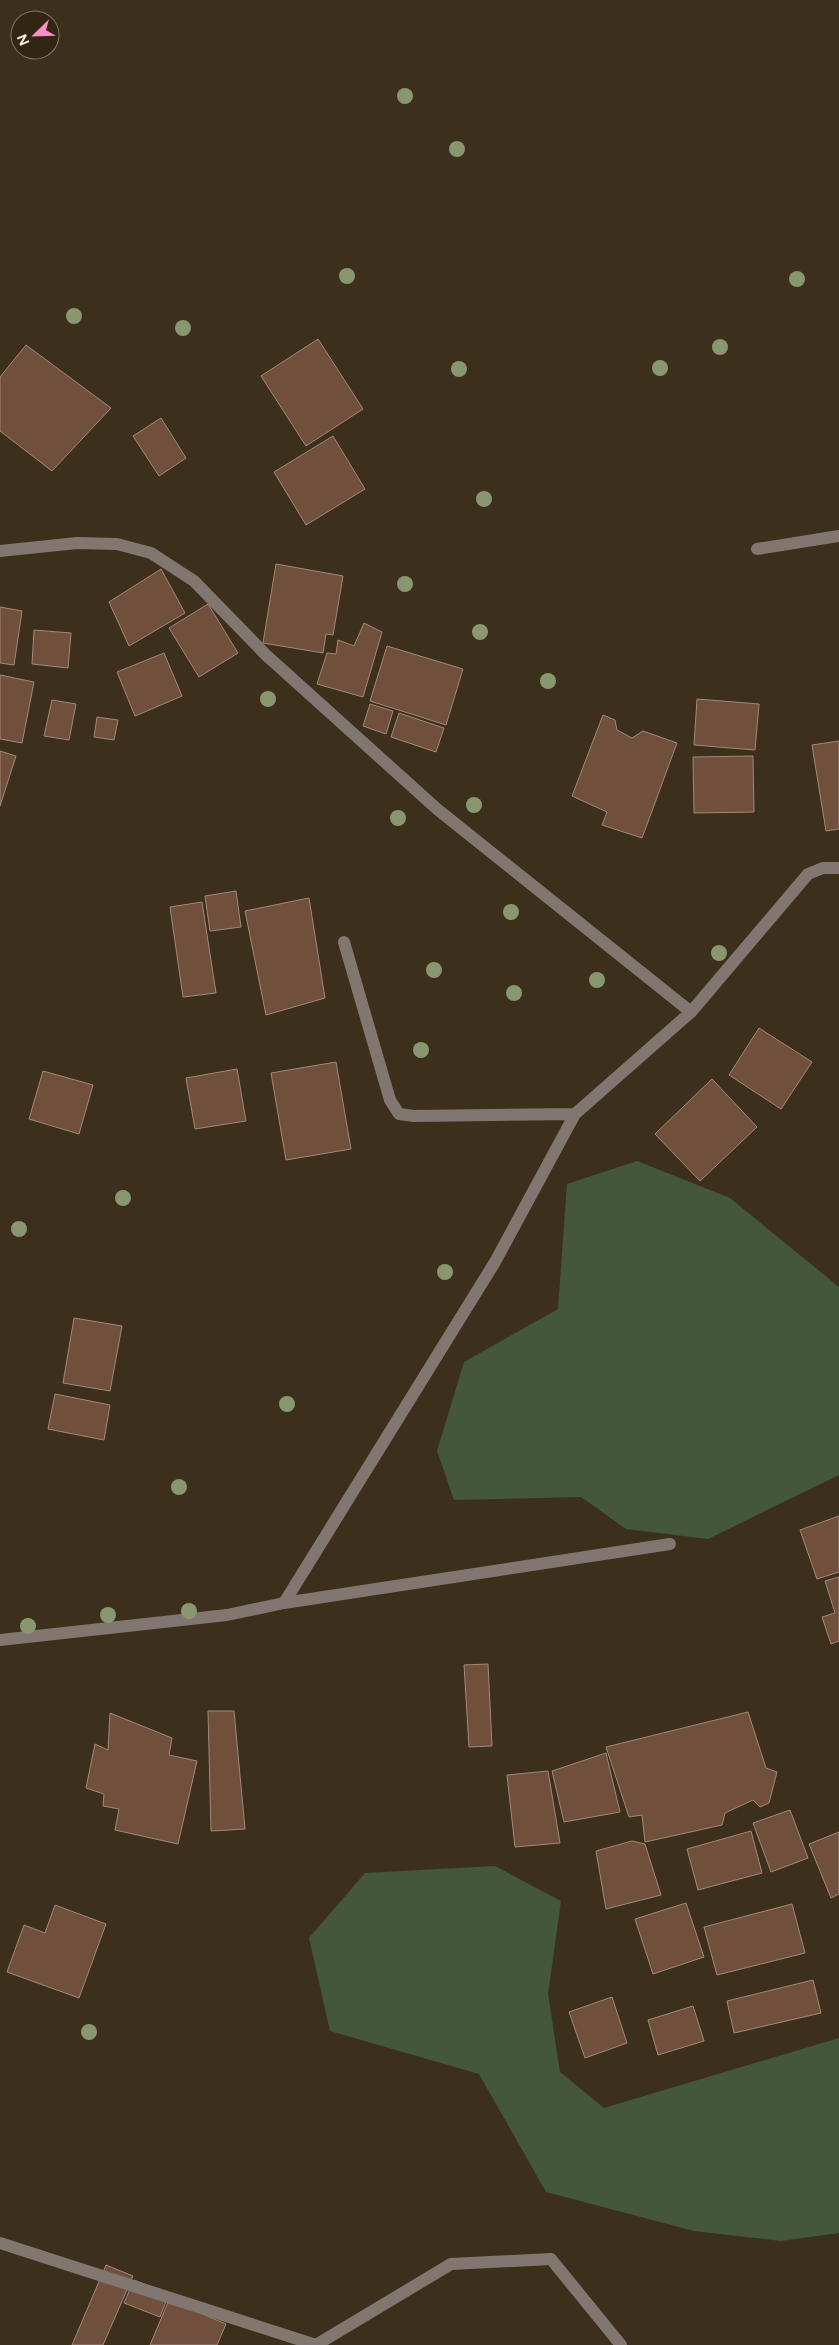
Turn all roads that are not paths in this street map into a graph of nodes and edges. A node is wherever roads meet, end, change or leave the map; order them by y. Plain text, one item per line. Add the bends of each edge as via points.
1 (839, 536) edge
2 (757, 549) dead end
3 (0, 552) edge
4 (839, 868) edge
5 (344, 942) dead end
6 (692, 1012) junction
7 (575, 1114) junction
8 (670, 1544) dead end
9 (284, 1604) junction
10 (0, 1640) edge
11 (0, 2244) edge
12 (621, 2345) edge

1 - 2 street
3 - 6 street via 77,543 117,544 151,553 187,576 266,654 437,809
4 - 6 street via 823,868 808,874
5 - 7 street via 390,1100 399,1114
6 - 7 street
7 - 9 street via 495,1262
8 - 9 street
9 - 10 street via 227,1615
11 - 12 street via 316,2345 452,2264 551,2259

